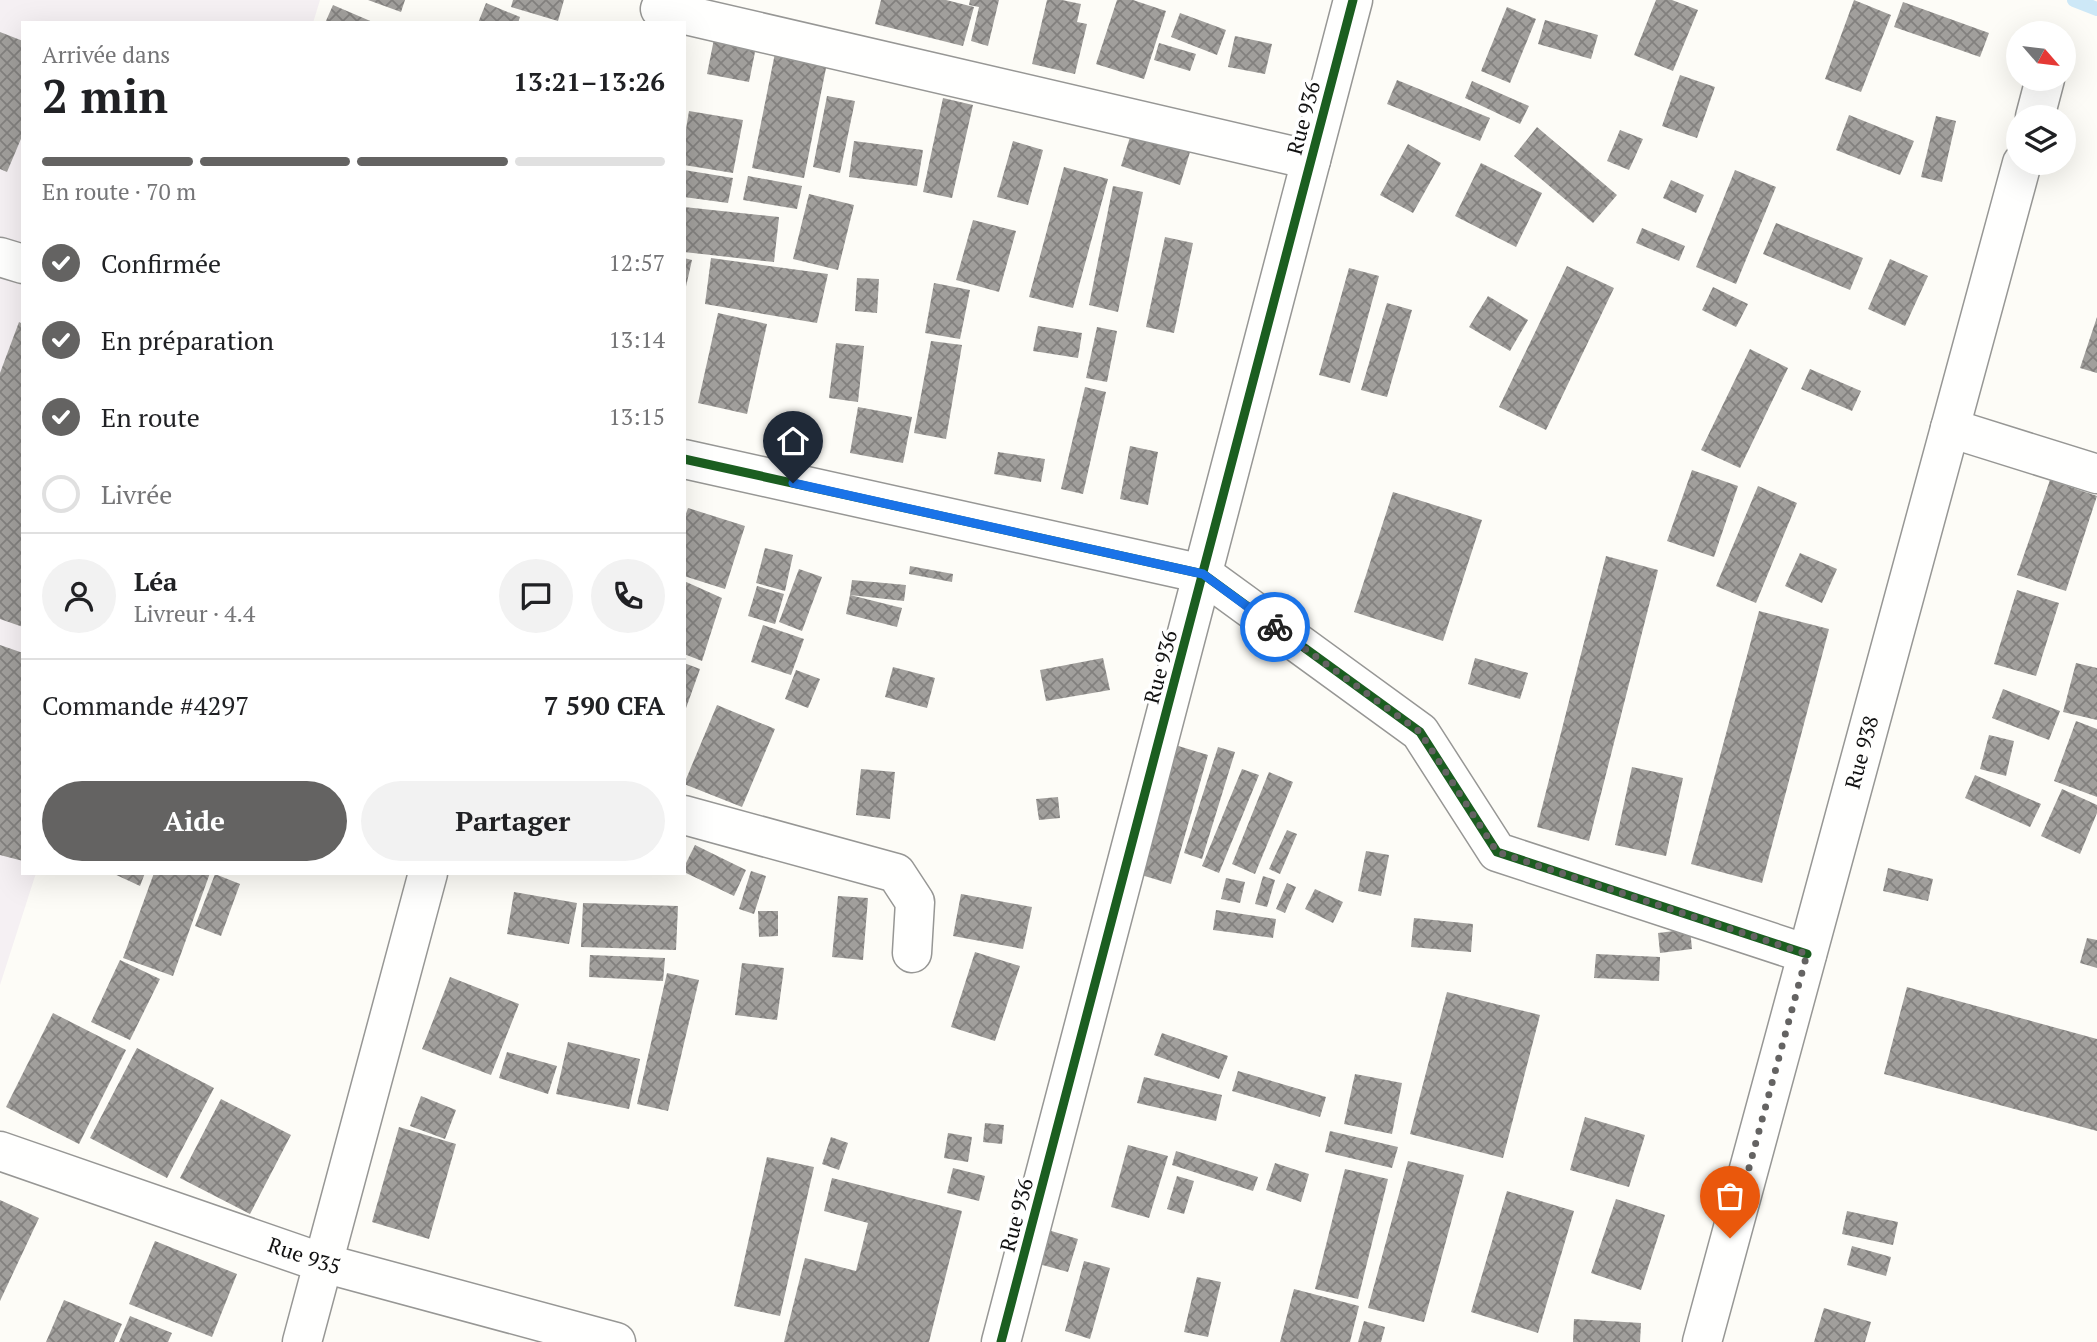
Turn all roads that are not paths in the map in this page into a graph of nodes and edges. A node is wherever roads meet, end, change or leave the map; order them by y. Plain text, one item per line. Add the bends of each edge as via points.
1 (1353, 0) edge
2 (660, 11) edge
3 (1311, 160) junction
4 (2019, 175) edge
5 (0, 257) edge
6 (21, 263) edge
7 (1950, 428) junction
8 (686, 459) edge
9 (2097, 474) edge
10 (1203, 574) junction
11 (686, 816) edge
12 (427, 875) edge
13 (912, 953) dead end
14 (1807, 954) junction
15 (0, 1151) edge
16 (323, 1264) junction
17 (302, 1342) edge
18 (616, 1342) edge
19 (1002, 1342) edge
20 (1702, 1342) edge

1 - 3 street, Rue 936
2 - 3 street
3 - 10 street, Rue 936
4 - 7 street, Rue 938
5 - 6 street
7 - 9 street
7 - 14 street, Rue 938
8 - 10 street
10 - 14 street via 1420,732 1497,852
10 - 19 street, Rue 936
11 - 13 street via 896,873 915,902
12 - 16 street
14 - 20 street, Rue 938
15 - 16 street, Rue 935
16 - 17 street
16 - 18 street, Rue 935

